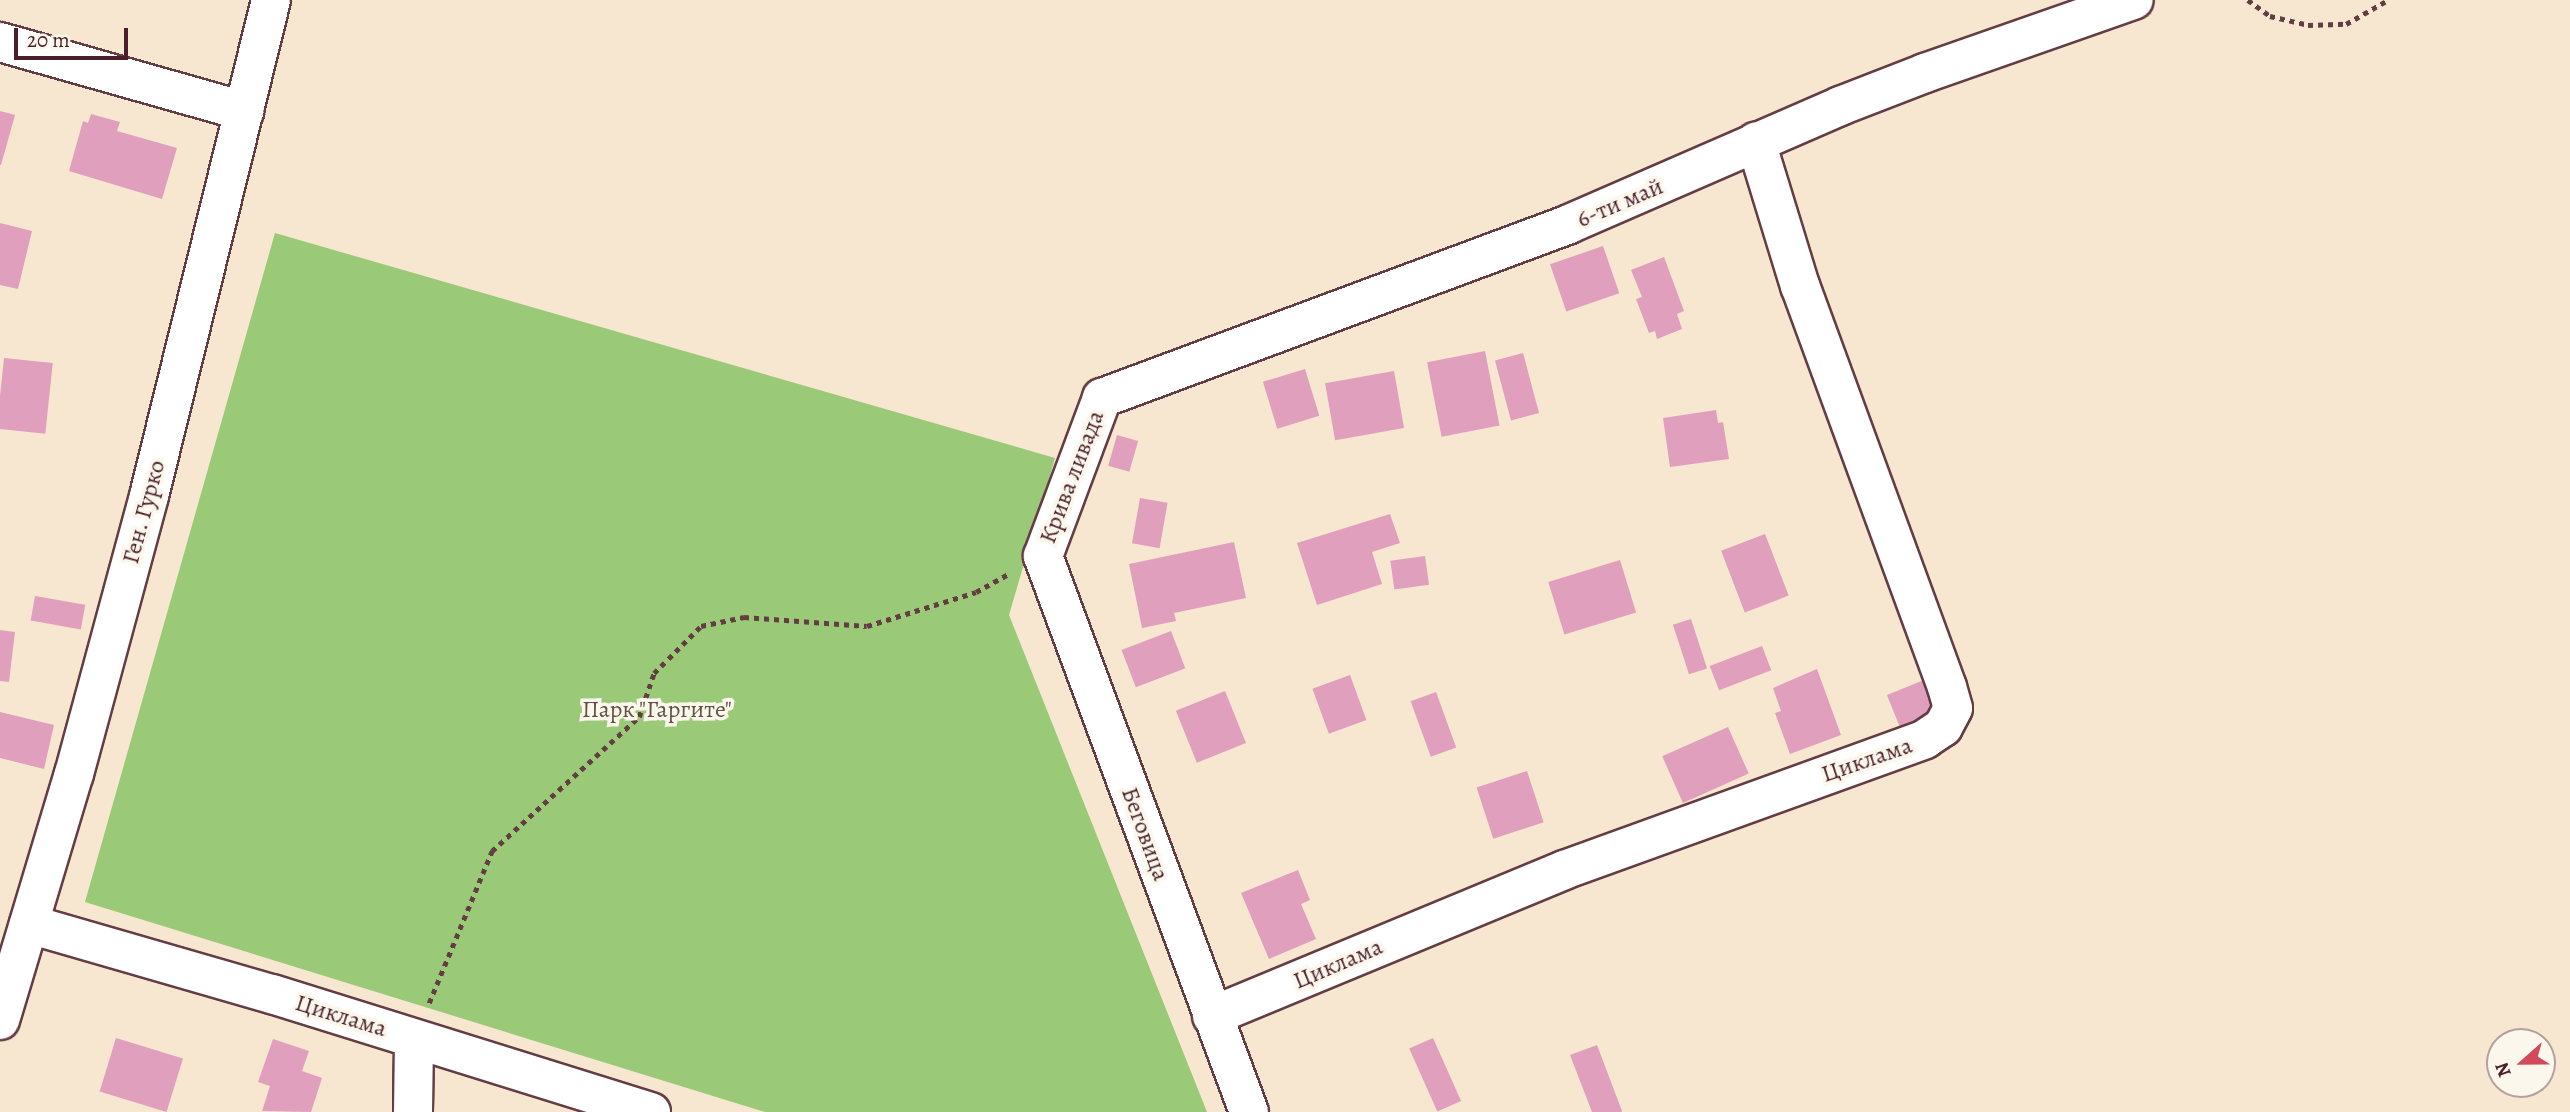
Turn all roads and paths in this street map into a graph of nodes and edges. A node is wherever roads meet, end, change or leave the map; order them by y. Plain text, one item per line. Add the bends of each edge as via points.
1 (271, 0) edge
2 (2134, 0) edge
3 (2248, 0) edge
4 (2388, 0) edge
5 (0, 42) edge
6 (244, 111) junction
7 (1756, 142) junction
8 (1102, 398) joint
9 (1042, 556) junction
10 (29, 924) junction
11 (1212, 1016) junction
12 (0, 1020) edge
13 (414, 1039) junction
14 (413, 1112) edge
15 (651, 1112) edge
16 (1249, 1112) edge

1 - 6 street, Ген. Гурко
2 - 7 street, 6-ти май via 1925,73
3 - 4 path via 2270,16 2308,25 2346,24
5 - 6 street
6 - 10 street, Ген. Гурко via 75,774
7 - 8 street, 6-ти май via 1569,224
7 - 11 street, Циклама via 1800,286 1947,687 1953,708 1943,727 1925,739 1564,870
8 - 9 street, Крива ливада
9 - 11 street, Беговица
9 - 13 path via 976,592 867,626 744,617 701,626 654,673 639,717 492,851
10 - 12 street, Ген. Гурко
10 - 13 street, Циклама
11 - 16 street, Беговица
13 - 14 street
13 - 15 street, Циклама

